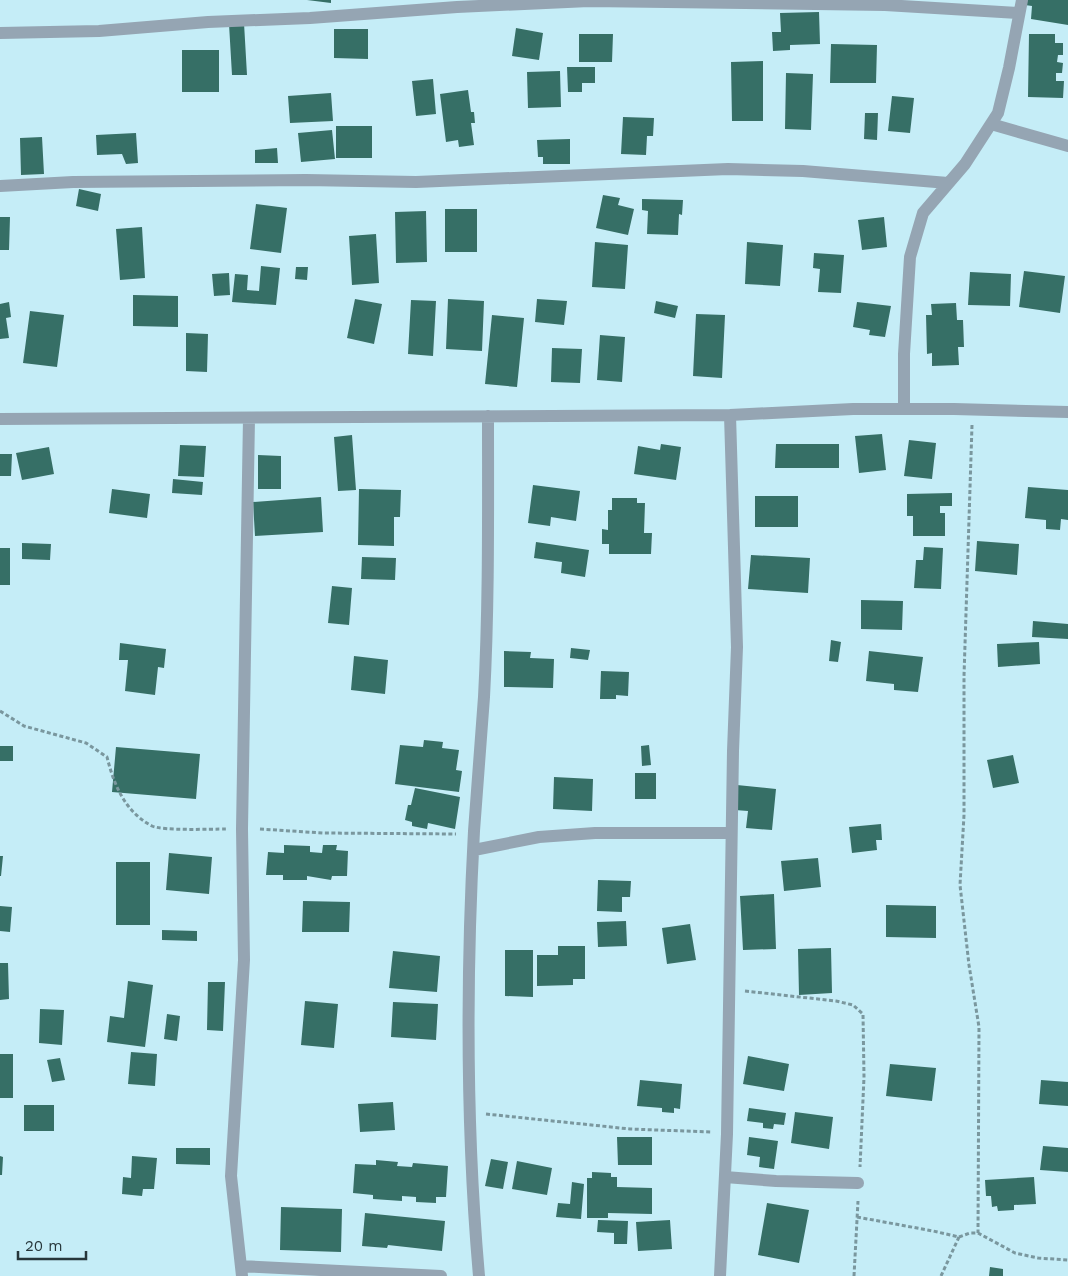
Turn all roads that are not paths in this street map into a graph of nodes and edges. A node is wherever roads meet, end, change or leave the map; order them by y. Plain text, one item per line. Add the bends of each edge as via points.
1 (1022, 0) edge
2 (1018, 13) junction
3 (0, 33) edge
4 (991, 124) junction
5 (1068, 146) edge
6 (948, 183) junction
7 (0, 186) edge
8 (904, 409) junction
9 (1068, 412) edge
10 (730, 415) junction
11 (488, 416) junction
12 (249, 418) junction
13 (0, 419) edge
14 (731, 832) junction
15 (474, 850) junction
16 (725, 1177) junction
17 (858, 1183) road end
18 (242, 1271) edge
19 (441, 1276) edge
20 (478, 1276) edge
21 (720, 1276) edge

1 - 2 street
2 - 3 street via 885,5 589,1 99,31
2 - 4 street via 1009,68 998,113
4 - 5 street
4 - 6 street via 965,164
6 - 7 street via 803,171 728,169 416,182 73,182
6 - 8 street via 924,213 910,257
8 - 9 street
8 - 10 street
10 - 11 street
10 - 14 street via 737,648
11 - 12 street
11 - 15 street via 488,593
12 - 13 street
12 - 18 street via 242,829 244,960 231,1176
14 - 15 street via 595,833 539,837
14 - 16 street
15 - 20 street via 468,1112
16 - 17 street via 776,1182
16 - 21 street
18 - 19 street

